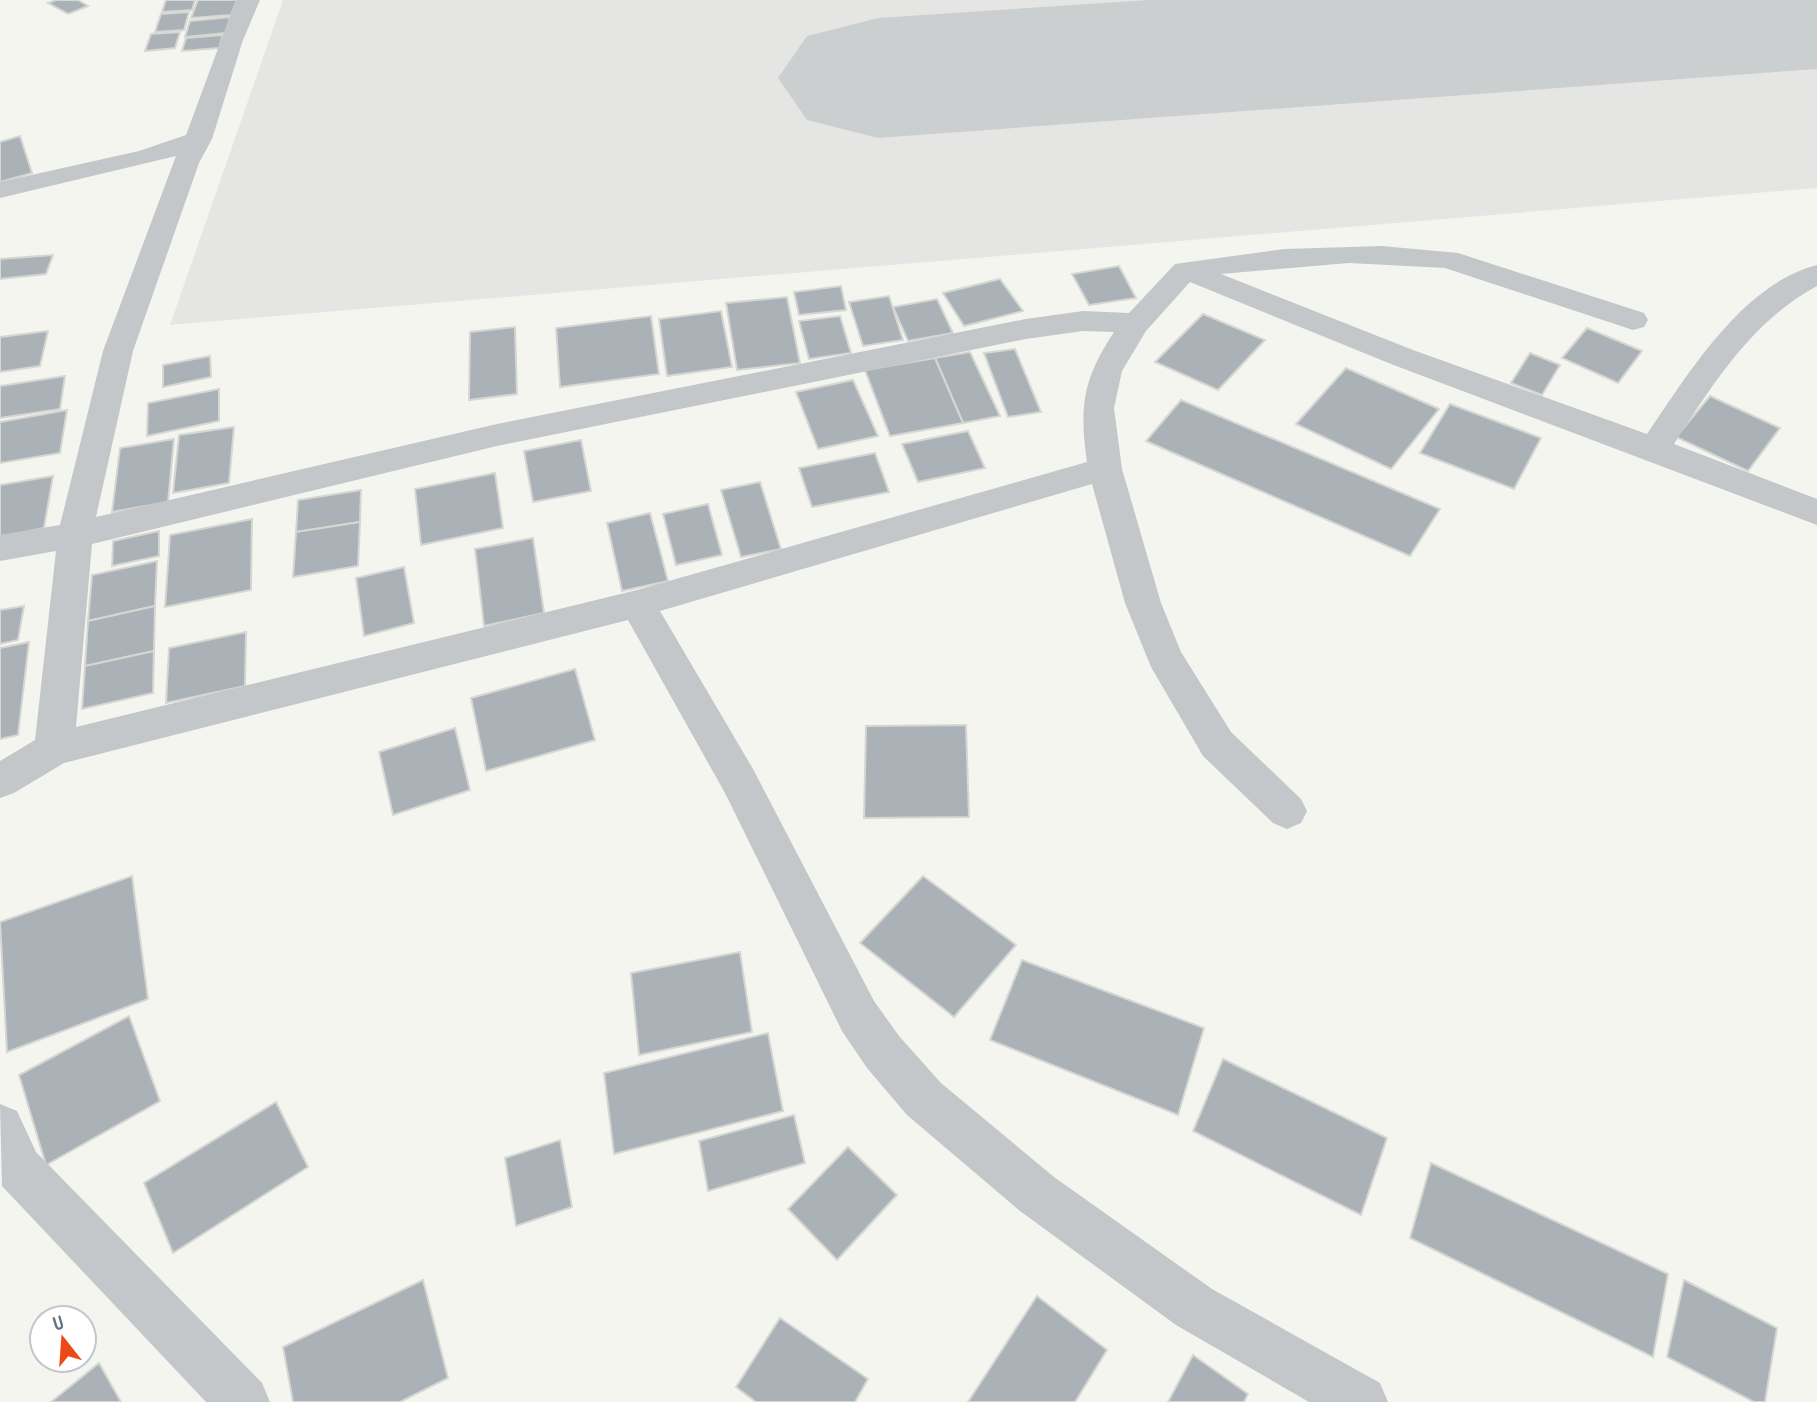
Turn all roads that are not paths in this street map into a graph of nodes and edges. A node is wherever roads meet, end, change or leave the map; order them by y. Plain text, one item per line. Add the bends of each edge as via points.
1 (248, 0) edge
2 (192, 151) junction
3 (0, 190) edge
4 (0, 216) edge
5 (1185, 270) junction
6 (1817, 274) edge
7 (1633, 320) dead end
8 (1139, 323) junction
9 (1654, 449) junction
10 (1105, 468) junction
11 (1817, 513) edge
12 (75, 534) junction
13 (0, 548) edge
14 (638, 604) junction
15 (54, 749) junction
16 (0, 781) edge
17 (1287, 811) dead end
18 (0, 1128) edge
19 (243, 1402) edge
20 (1361, 1402) edge

1 - 2 street via 233,30
2 - 3 street via 146,156
2 - 4 street via 124,187
2 - 12 street via 118,351
5 - 7 street via 1316,254 1384,253 1448,259
5 - 8 street
5 - 9 street via 1402,357
6 - 9 street via 1795,283 1758,313 1713,361
8 - 10 street via 1118,345 1100,388 1098,421
8 - 12 street via 1083,321 1026,330 497,435
9 - 11 street
10 - 14 street
10 - 17 street via 1143,603 1164,657 1217,744
12 - 13 street
12 - 15 street
14 - 15 street
14 - 20 street via 740,781 858,1016 924,1099 1037,1194 1194,1307
15 - 16 street
18 - 19 street via 19,1169

